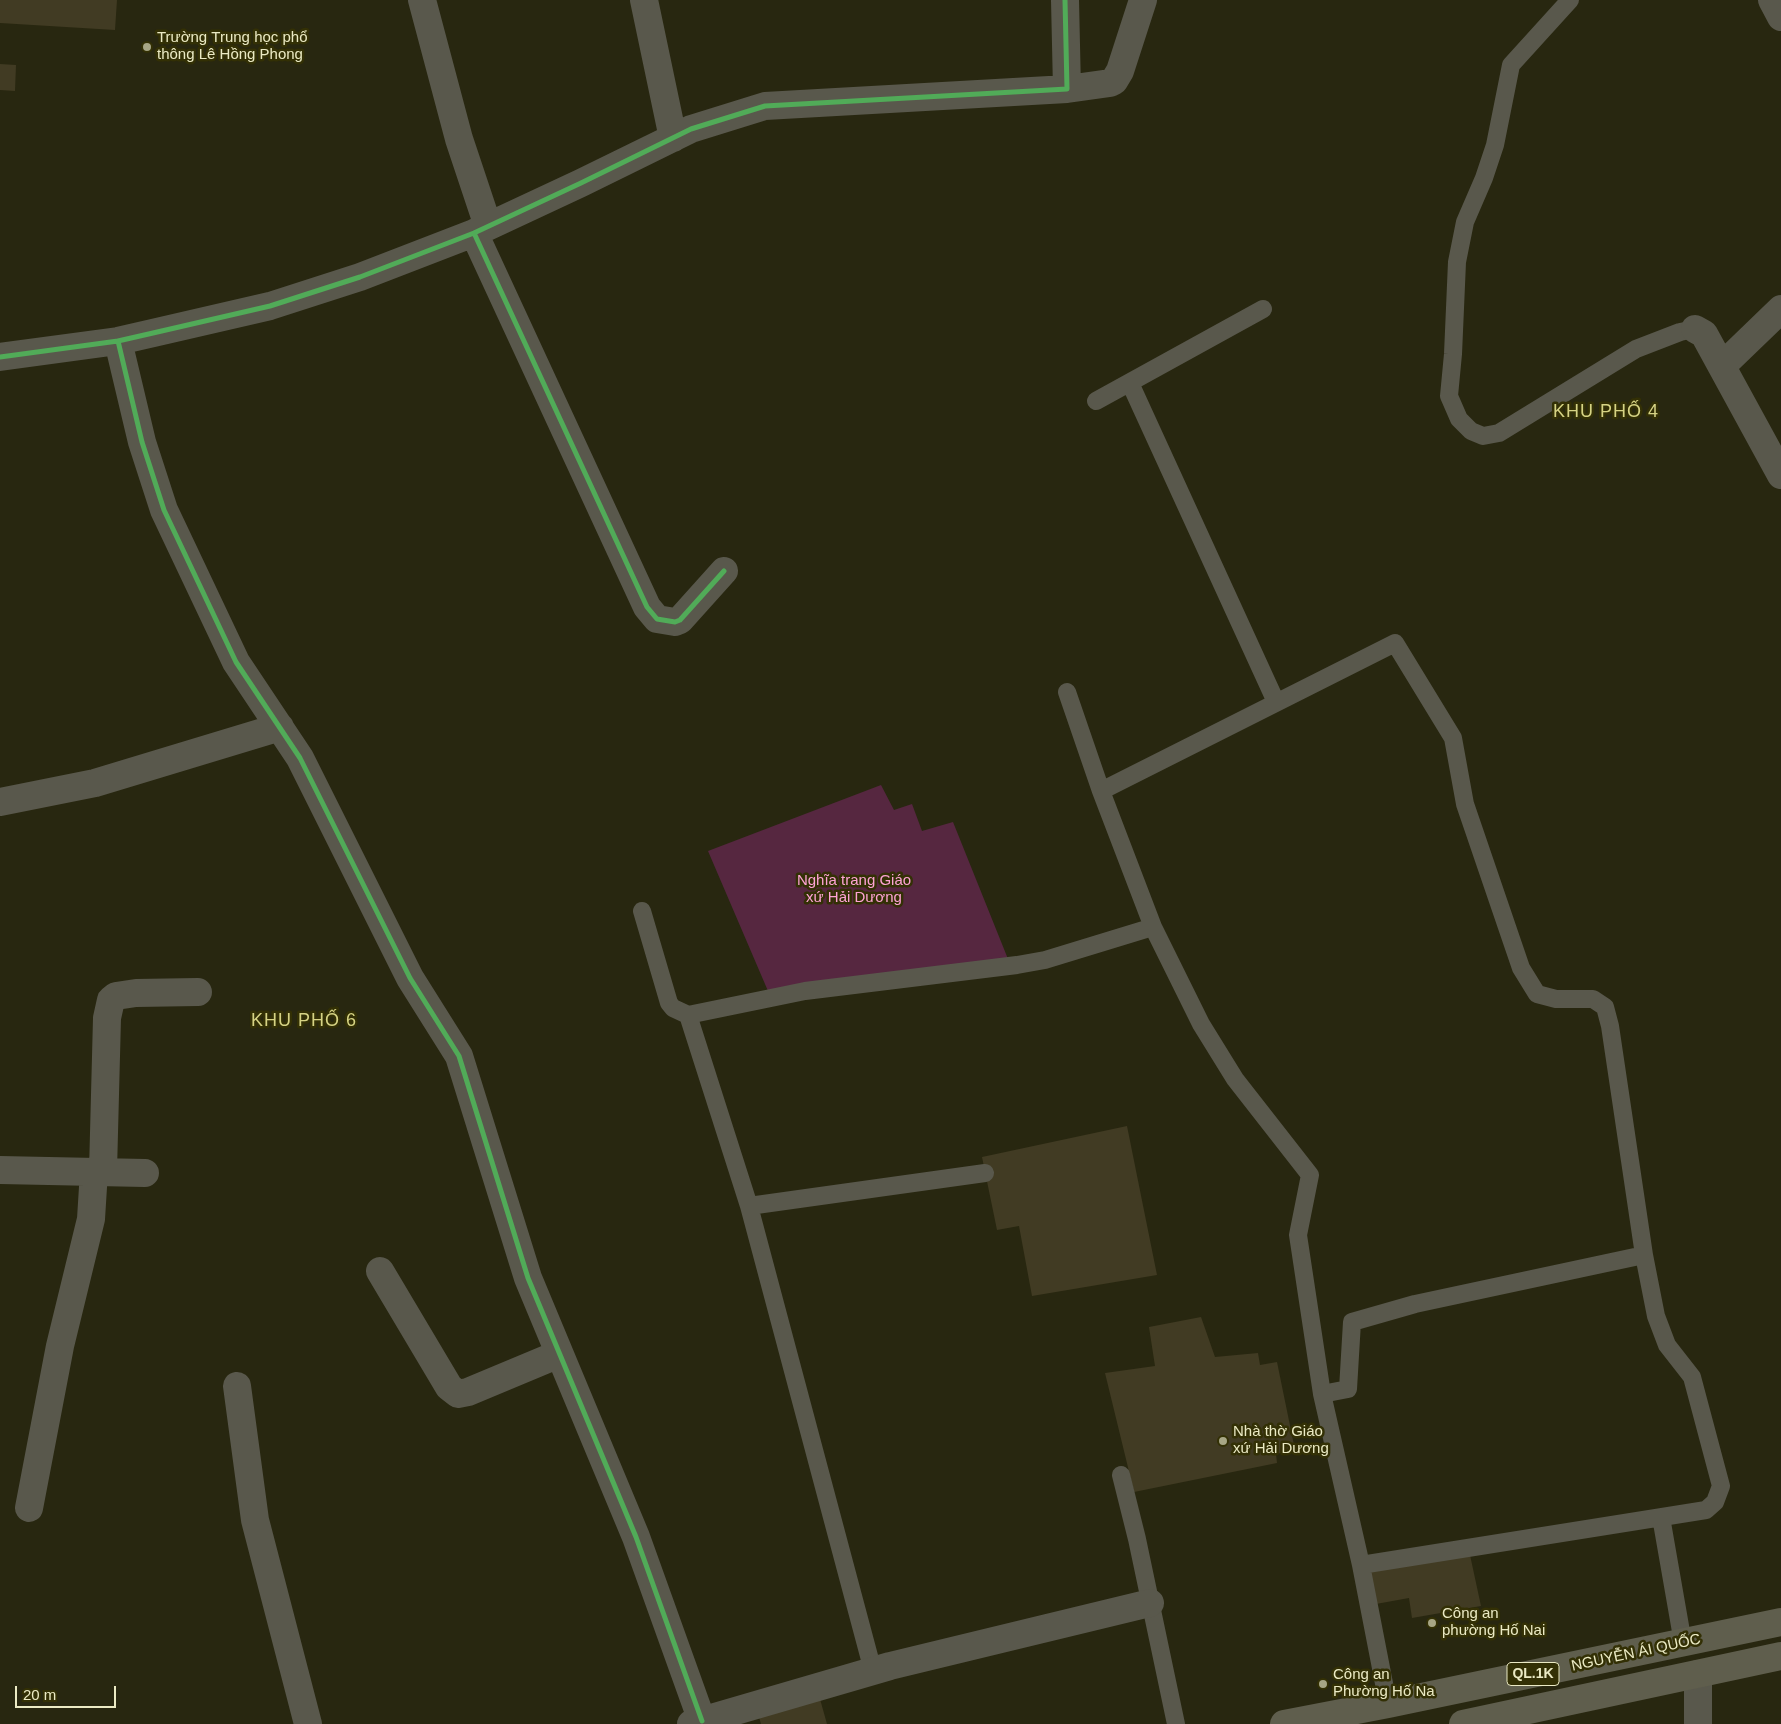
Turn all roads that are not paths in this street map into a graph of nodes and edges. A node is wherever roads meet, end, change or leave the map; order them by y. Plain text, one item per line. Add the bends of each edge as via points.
1 (422, 0) edge
2 (644, 0) edge
3 (1066, 0) edge
4 (1143, 0) edge
5 (1570, 0) edge
6 (1772, 0) edge
7 (1781, 18) edge
8 (1067, 89) junction
9 (673, 138) junction
10 (481, 229) junction
11 (1263, 309) dead end
12 (1781, 309) edge
13 (1695, 329) joint
14 (118, 340) junction
15 (0, 357) edge
16 (1722, 366) junction
17 (1130, 383) junction
18 (1096, 401) dead end
19 (1781, 475) edge
20 (724, 571) dead end
21 (1067, 692) dead end
22 (1276, 702) junction
23 (280, 727) junction
24 (1101, 791) junction
25 (0, 802) edge
26 (642, 912) dead end
27 (1153, 927) junction
28 (198, 992) dead end
29 (688, 1015) junction
30 (0, 1170) edge
31 (99, 1171) junction
32 (145, 1173) dead end
33 (986, 1173) dead end
34 (749, 1206) junction
35 (1644, 1255) junction
36 (380, 1271) dead end
37 (559, 1354) junction
38 (237, 1386) dead end
39 (1322, 1394) junction
40 (1121, 1474) dead end
41 (29, 1508) dead end
42 (1661, 1516) junction
43 (1361, 1565) junction
44 (1150, 1604) junction
45 (1781, 1622) edge
46 (1683, 1643) junction
47 (1781, 1656) edge
48 (873, 1671) junction
49 (1698, 1674) junction
50 (1388, 1704) junction
51 (696, 1722) edge
52 (308, 1724) edge
53 (1176, 1724) edge
54 (1284, 1724) edge
55 (1463, 1724) edge
56 (1698, 1724) edge

1 - 10 street
2 - 9 street
3 - 8 street
4 - 8 street via 1114,81
5 - 13 lane via 1511,65 1495,145 1465,222 1457,262 1449,396 1459,419 1471,431 1483,436 1499,433 1636,349
6 - 7 street
8 - 9 street via 765,106 691,129
9 - 10 street
10 - 14 street via 360,277 270,306
10 - 20 street via 647,607 657,619 680,620
11 - 17 lane
12 - 16 street
13 - 16 street via 1704,334
14 - 15 street
14 - 23 street via 142,442 164,510 236,662
16 - 19 street
17 - 18 lane
17 - 22 lane
21 - 24 lane
22 - 24 lane
22 - 35 lane via 1395,643 1453,738 1465,804 1521,968 1537,994 1556,999 1593,999 1605,1007
23 - 25 street via 95,783
23 - 37 street via 300,758 410,978 458,1056 528,1278
24 - 27 lane
26 - 29 lane via 669,1003
27 - 29 lane via 1045,960 806,991
27 - 39 lane via 1201,1024 1235,1079 1310,1175 1298,1235
28 - 31 street via 136,993 116,996 111,1000 107,1018
29 - 34 lane
30 - 31 street
31 - 32 street
31 - 41 street via 91,1219 60,1346
33 - 34 lane
34 - 48 lane
35 - 39 lane via 1415,1304 1352,1322 1348,1389
35 - 42 lane via 1656,1316 1667,1345 1692,1377 1721,1486 1716,1502 1706,1510
36 - 37 street via 449,1387 458,1394
37 - 51 street via 636,1537
38 - 52 street via 255,1520
39 - 43 lane
40 - 44 lane
42 - 43 lane
42 - 46 lane
43 - 50 lane
44 - 48 street
44 - 53 lane
45 - 46 main road, NGUYỄN ÁI QUỐC / QL.1K
46 - 50 main road, NGUYỄN ÁI QUỐC / QL.1K
47 - 49 main road, QL.1K
48 - 51 street
49 - 55 main road, QL.1K
49 - 56 street
50 - 54 main road, NGUYỄN ÁI QUỐC / QL.1K

